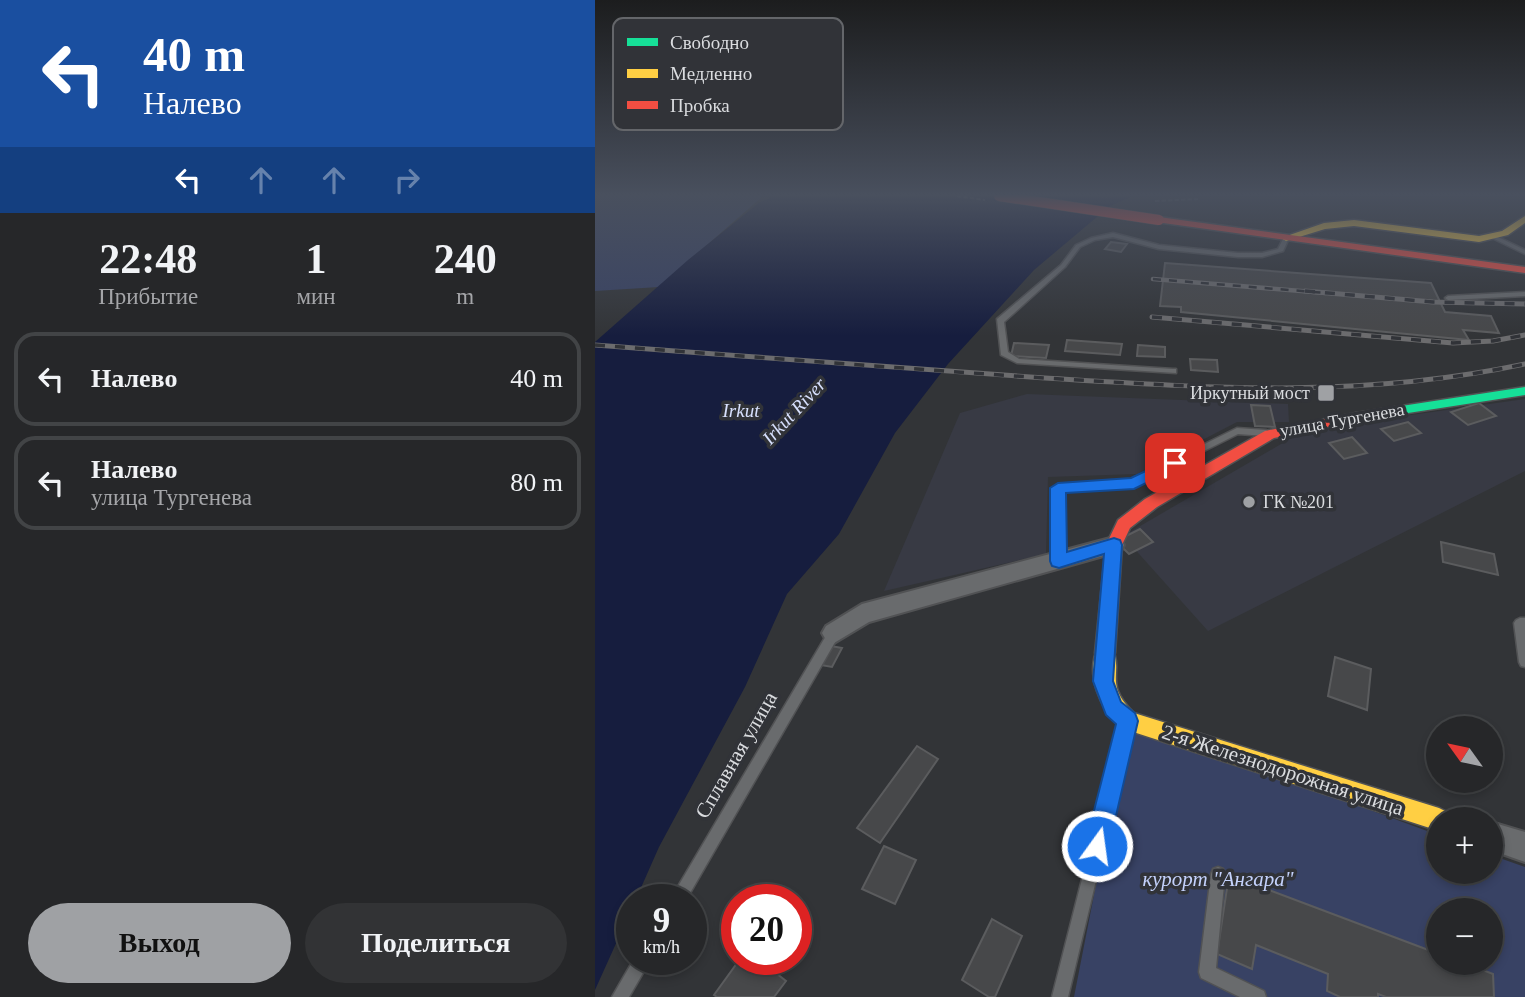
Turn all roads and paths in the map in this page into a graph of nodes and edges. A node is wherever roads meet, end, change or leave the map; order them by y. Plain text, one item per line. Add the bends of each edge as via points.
1 (1085, 243) edge
2 (1142, 243) edge
3 (1284, 243) edge
4 (1317, 243) edge
5 (1327, 243) edge
6 (1359, 243) edge
7 (1505, 243) edge
8 (1376, 248) junction
9 (1525, 252) edge
10 (1496, 269) junction
11 (1525, 270) edge
12 (1525, 276) edge
13 (1525, 294) edge
14 (1448, 298) dead end
15 (1173, 371) dead end
16 (1525, 391) edge
17 (1270, 434) junction
18 (1114, 545) junction
19 (1059, 561) junction
20 (1525, 623) edge
21 (834, 633) joint
22 (1525, 662) edge
23 (1128, 721) junction
24 (1426, 816) edge
25 (1503, 840) edge
26 (1525, 847) edge
27 (1218, 874) dead end
28 (686, 884) edge
29 (633, 975) edge
30 (620, 997) edge
31 (1060, 997) edge
32 (1258, 997) edge

1 - 15 lane via 1000,321 1004,353 1017,361
2 - 3 lane via 1262,255 1281,250
4 - 10 main road
5 - 8 main road
6 - 8 main road
7 - 9 lane
8 - 10 main road
10 - 11 main road
10 - 12 main road
13 - 14 lane
16 - 17 main road, улица Тургенева via 1390,410
17 - 18 main road, улица Тургенева via 1150,503 1124,524
17 - 19 lane via 1237,431 1134,483 1058,488
18 - 19 street
18 - 23 main road via 1103,681 1113,708
19 - 21 street via 862,614
20 - 22 lane via 1520,622
21 - 28 lane, Сплавная улица
23 - 24 main road, 2-я Железнодорожная улица
23 - 31 lane
25 - 26 street
27 - 32 lane via 1206,972
29 - 30 lane

